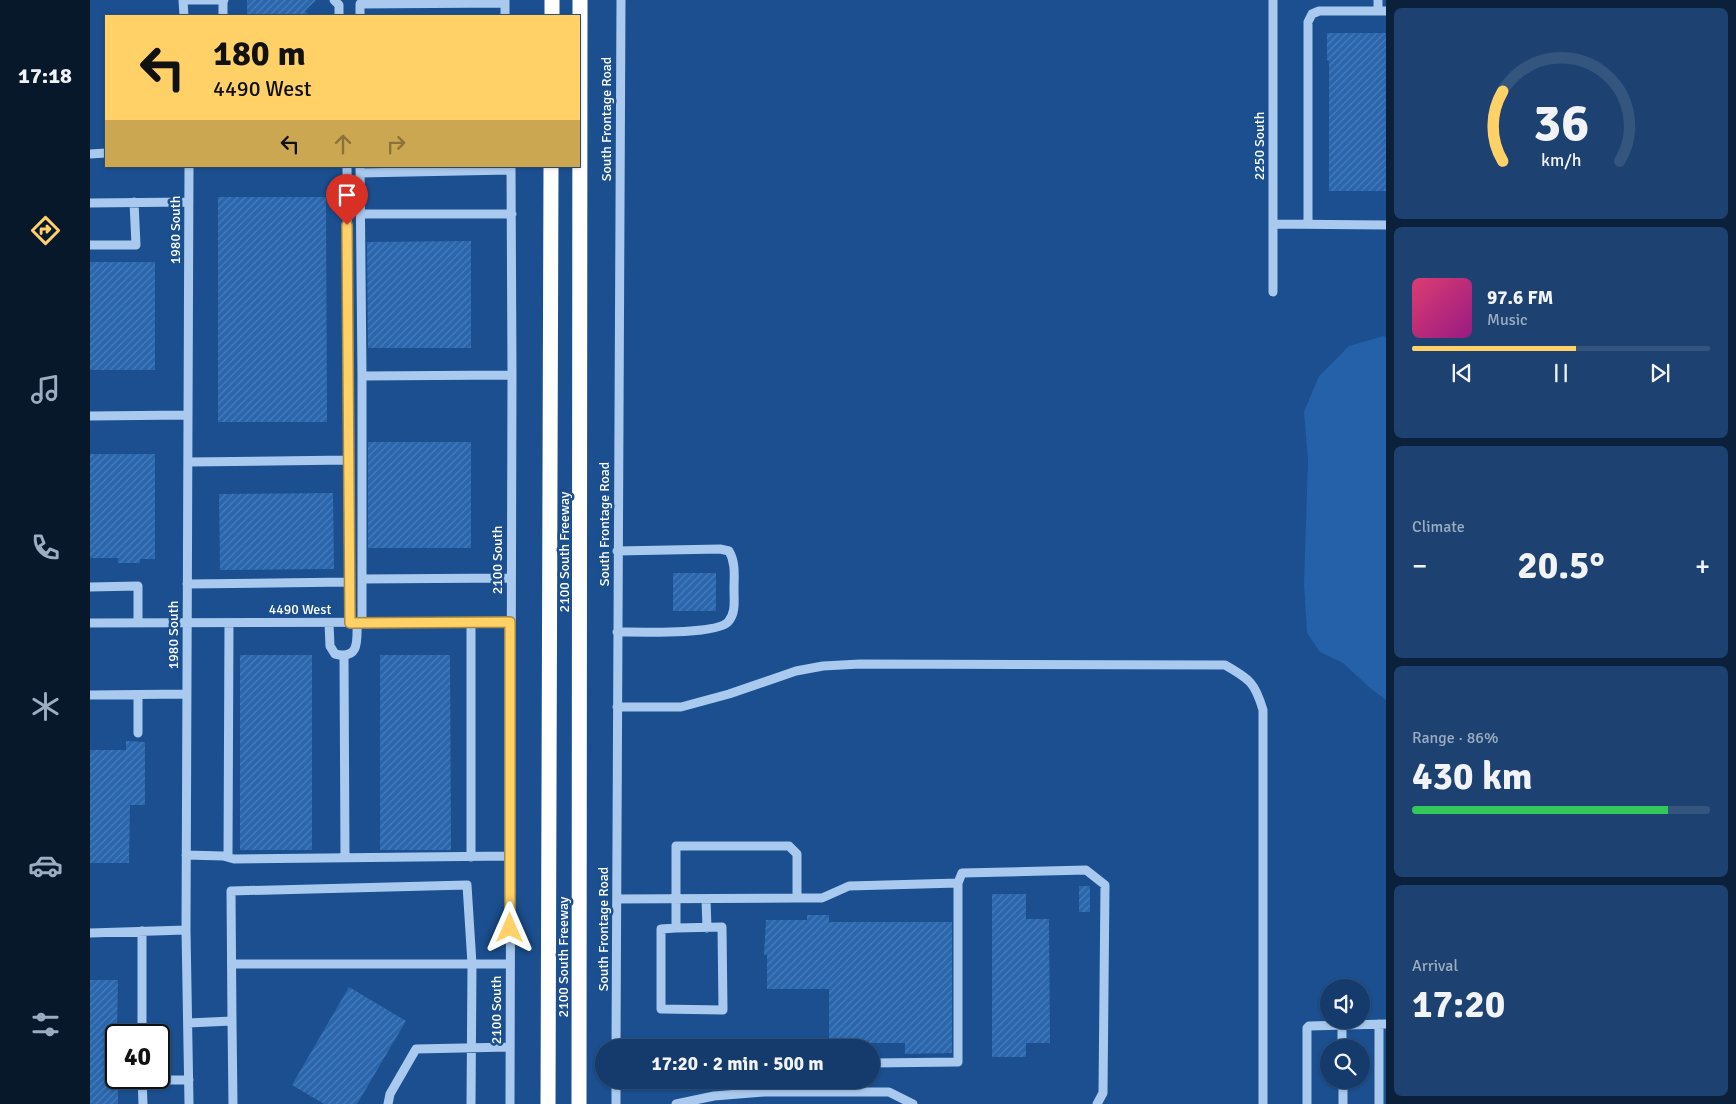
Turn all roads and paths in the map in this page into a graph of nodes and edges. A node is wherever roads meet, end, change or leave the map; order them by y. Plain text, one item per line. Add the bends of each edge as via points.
1 (183, 0) edge
2 (224, 0) edge
3 (334, 0) edge
4 (552, 0) edge
5 (580, 0) edge
6 (620, 0) edge
7 (1273, 0) edge
8 (1378, 0) edge
9 (505, 2) edge
10 (1382, 11) edge
11 (184, 15) edge
12 (223, 15) edge
13 (339, 15) edge
14 (360, 15) edge
15 (505, 15) edge
16 (552, 15) edge
17 (580, 15) edge
18 (105, 153) edge
19 (90, 154) edge
20 (188, 167) edge
21 (347, 167) edge
22 (551, 167) edge
23 (580, 167) edge
24 (511, 168) edge
25 (360, 170) edge
26 (90, 202) edge
27 (134, 202) junction
28 (189, 202) junction
29 (360, 214) junction
30 (512, 214) junction
31 (1273, 224) junction
32 (1308, 224) junction
33 (1386, 225) edge
34 (90, 245) edge
35 (1273, 292) dead end
36 (512, 375) junction
37 (362, 376) junction
38 (188, 415) junction
39 (90, 416) edge
40 (349, 460) junction
41 (188, 462) junction
42 (618, 551) junction
43 (511, 578) junction
44 (362, 579) junction
45 (350, 582) junction
46 (187, 584) junction
47 (90, 587) edge
48 (471, 622) junction
49 (510, 622) junction
50 (90, 623) edge
51 (138, 623) junction
52 (187, 623) junction
53 (229, 623) junction
54 (329, 623) junction
55 (356, 623) junction
56 (617, 632) junction
57 (344, 656) junction
58 (187, 694) junction
59 (90, 695) edge
60 (138, 695) junction
61 (617, 708) junction
62 (138, 733) dead end
63 (186, 855) junction
64 (510, 856) junction
65 (471, 857) junction
66 (228, 858) junction
67 (345, 858) junction
68 (958, 883) junction
69 (797, 898) junction
70 (617, 899) junction
71 (706, 899) junction
72 (676, 900) junction
73 (676, 928) junction
74 (707, 928) junction
75 (186, 930) junction
76 (142, 931) junction
77 (90, 933) edge
78 (232, 964) junction
79 (472, 964) junction
80 (510, 964) junction
81 (232, 1021) junction
82 (188, 1023) junction
83 (142, 1024) edge
84 (1382, 1024) edge
85 (1320, 1025) edge
86 (616, 1039) edge
87 (472, 1047) junction
88 (510, 1047) junction
89 (880, 1063) edge
90 (170, 1080) edge
91 (189, 1080) junction
92 (142, 1089) edge
93 (616, 1089) edge
94 (1342, 1089) edge
95 (142, 1104) edge
96 (189, 1104) edge
97 (233, 1104) edge
98 (388, 1104) edge
99 (471, 1104) edge
100 (510, 1104) edge
101 (548, 1104) edge
102 (579, 1104) edge
103 (616, 1104) edge
104 (676, 1104) edge
105 (913, 1104) edge
106 (1097, 1104) edge
107 (1263, 1104) edge
108 (1307, 1104) edge
109 (1343, 1104) edge
110 (1379, 1104) edge

1 - 2 street
1 - 11 street
2 - 12 street
3 - 13 street via 339,5
4 - 16 highway
5 - 17 highway, 2100 South Freeway
6 - 42 street, South Frontage Road
7 - 31 street, 2250 South
8 - 10 street
9 - 14 street via 360,4
9 - 15 street
10 - 32 street via 1319,11 1312,14 1308,22
18 - 19 street
20 - 28 street, 1980 South
21 - 40 street
22 - 101 highway, 2100 South Freeway
23 - 102 highway, 2100 South Freeway
24 - 25 street
24 - 30 street, 2100 South
25 - 29 street
26 - 27 street
27 - 28 street
27 - 34 street via 136,245
28 - 38 street, 1980 South
29 - 30 street
29 - 37 street
30 - 36 street, 2100 South
31 - 32 street
31 - 35 street, 2250 South
32 - 33 street
36 - 37 street
36 - 43 street, 2100 South
37 - 44 street
38 - 39 street
38 - 41 street, 1980 South
40 - 41 street
40 - 45 street
41 - 46 street, 1980 South
42 - 56 street, South Frontage Road
42 - 56 street via 729,551 734,560 734,611 727,623 716,629
43 - 44 street
43 - 49 street, 2100 South
44 - 55 street
45 - 46 street
45 - 55 street
46 - 52 street, 1980 South
47 - 51 street via 138,586
48 - 49 street, 4490 West
48 - 55 street, 4490 West
48 - 65 street
49 - 64 street, 2100 South
50 - 51 street, 4490 West
51 - 52 street, 4490 West
52 - 53 street, 4490 West
52 - 58 street, 1980 South
53 - 54 street, 4490 West
53 - 66 street
54 - 55 street, 4490 West
54 - 57 street via 332,650
55 - 57 street via 357,644 351,654
56 - 61 street, South Frontage Road
57 - 67 street
58 - 60 street
58 - 63 street, 1980 South
59 - 60 street
60 - 62 street
61 - 70 street, South Frontage Road
61 - 107 street via 681,707 796,671 860,664 1225,665 1244,675 1257,691 1263,710
63 - 66 street
63 - 75 street, 1980 South
64 - 65 street
64 - 80 street, 2100 South
65 - 67 street
66 - 67 street
68 - 69 street via 849,886 822,898
68 - 89 street via 958,1062
68 - 106 street via 962,873 1086,870 1105,885 1103,1094
69 - 71 street
69 - 72 street via 797,854 789,846 676,846
70 - 72 street
70 - 86 street, South Frontage Road
71 - 72 street
71 - 74 street
72 - 73 street
73 - 74 street
73 - 74 street via 661,929 661,1009 723,1010 722,928
75 - 76 street
75 - 82 street, 1980 South
76 - 77 street
76 - 83 street
78 - 79 street
78 - 79 street via 231,891 467,885
78 - 81 street
79 - 80 street
79 - 87 street
80 - 88 street, 2100 South
81 - 82 street
81 - 97 street
82 - 91 street, 1980 South
84 - 110 street
85 - 108 street via 1308,1027
87 - 88 street
87 - 98 street via 416,1049 390,1094
87 - 99 street
88 - 100 street, 2100 South
90 - 91 street
91 - 96 street, 1980 South
92 - 95 street
93 - 103 street
94 - 109 street
104 - 105 street via 714,1096 765,1092 889,1092

